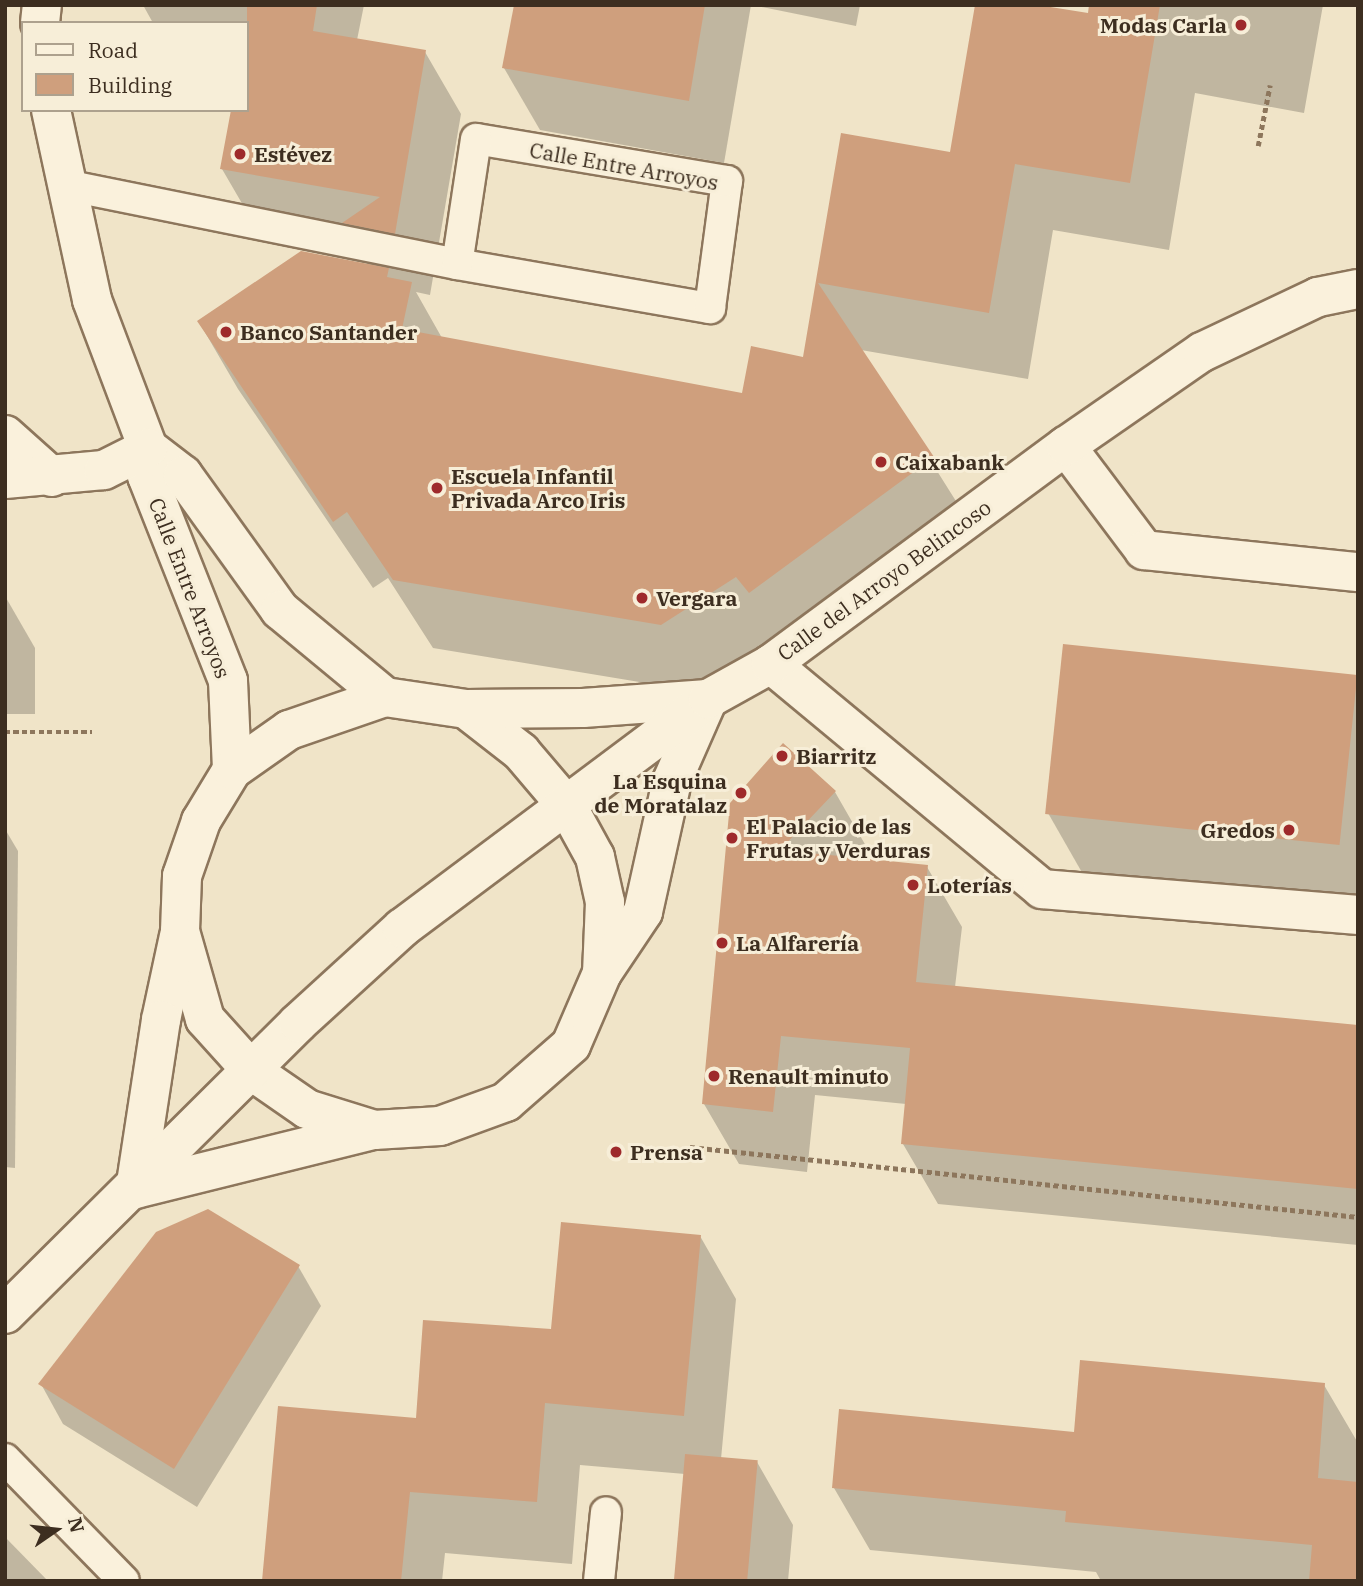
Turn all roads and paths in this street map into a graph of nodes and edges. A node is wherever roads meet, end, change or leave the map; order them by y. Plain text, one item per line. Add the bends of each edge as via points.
1 (1270, 85) dead end
2 (52, 112) edge
3 (1258, 146) dead end
4 (70, 186) junction
5 (457, 264) junction
6 (1358, 289) edge
7 (5, 435) edge
8 (1066, 446) junction
9 (148, 448) junction
10 (51, 477) junction
11 (5, 479) edge
12 (1358, 572) edge
13 (771, 664) junction
14 (385, 697) junction
15 (708, 699) junction
16 (466, 709) junction
17 (5, 732) edge
18 (92, 732) dead end
19 (232, 770) junction
20 (567, 806) junction
21 (1358, 915) edge
22 (180, 931) junction
23 (602, 973) junction
24 (252, 1071) junction
25 (374, 1130) junction
26 (690, 1147) dead end
27 (135, 1189) junction
28 (1358, 1217) edge
29 (5, 1314) edge
30 (5, 1459) edge
31 (606, 1512) dead end
32 (124, 1581) edge
33 (600, 1581) edge

1 - 3 path
2 - 4 street, Calle Entre Arroyos
4 - 5 lane, Calle Entre Arroyos
4 - 9 street, Calle Entre Arroyos via 92,300
5 - 5 lane, Calle Entre Arroyos via 710,308 727,181 476,139
6 - 8 street, Calle del Arroyo Belincoso via 1318,297 1202,352
7 - 10 street
8 - 12 street via 1144,550
8 - 13 street, Calle del Arroyo Belincoso
9 - 10 street via 104,470
9 - 14 street, Calle Entre Arroyos via 183,475 280,610
9 - 19 street, Calle Entre Arroyos via 147,476 228,681
10 - 11 street
13 - 15 street, Calle del Arroyo Belincoso
13 - 21 street, Calle del Arroyo Belincoso via 1042,889
14 - 16 street, Calle del Arroyo Belincoso
14 - 19 street via 289,730
15 - 16 street, Calle del Arroyo Belincoso via 583,708
15 - 20 street, Calle del Arroyo Belincoso
15 - 23 street via 672,781 643,912
16 - 20 street via 521,752
17 - 18 path
19 - 22 street via 201,821 182,876
20 - 23 street via 595,857 605,902
20 - 24 street, Calle del Arroyo Belincoso via 402,928
22 - 24 street via 205,1019
22 - 27 street
23 - 25 street via 571,1045 506,1102 440,1126
24 - 25 street via 307,1109
24 - 27 street, Calle del Arroyo Belincoso
25 - 27 street
26 - 28 path
27 - 29 street, Calle del Arroyo Belincoso
30 - 32 lane
31 - 33 lane

